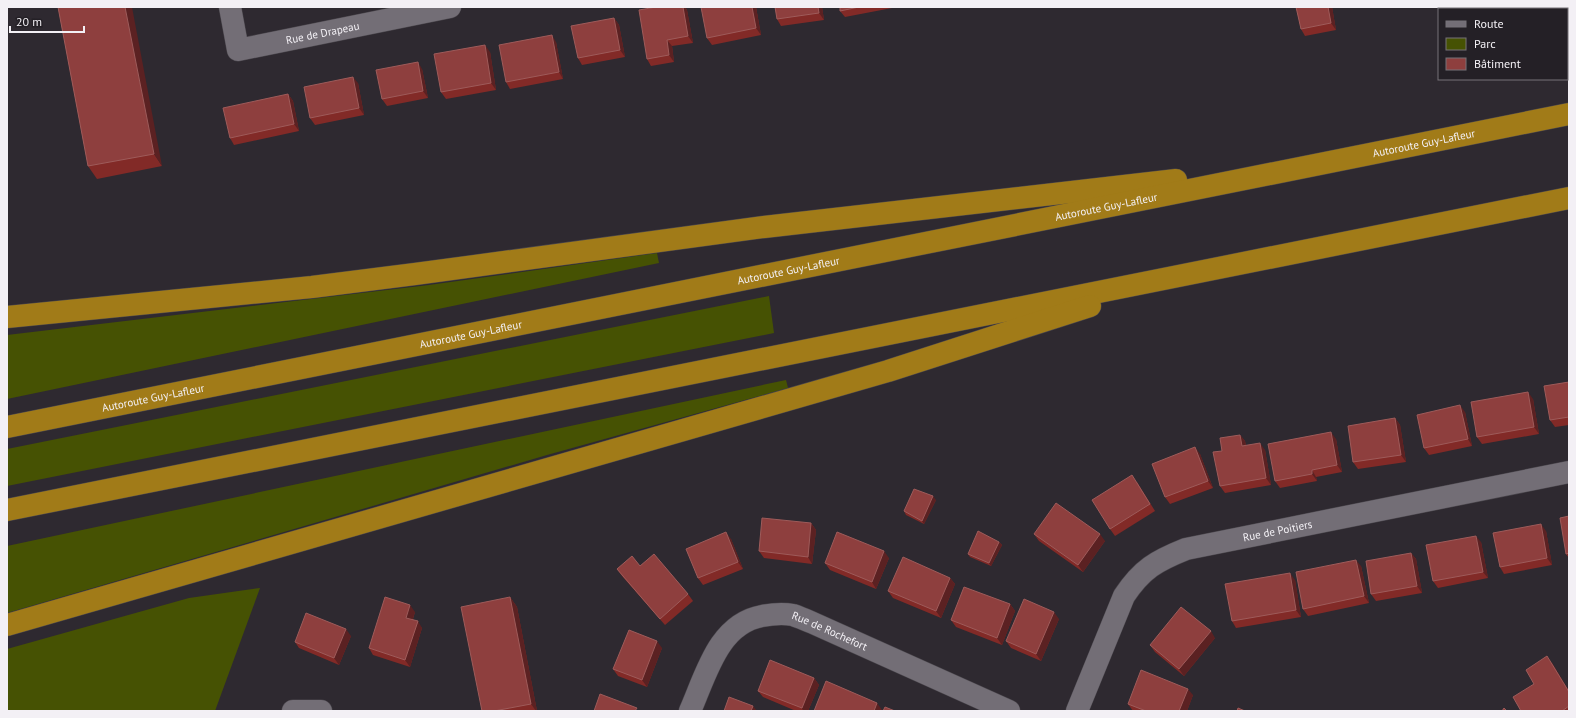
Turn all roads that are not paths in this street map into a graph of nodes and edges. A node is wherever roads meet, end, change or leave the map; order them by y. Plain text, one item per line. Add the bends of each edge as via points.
1 (230, 7) edge
2 (450, 7) edge
3 (1569, 114) edge
4 (1322, 163) junction
5 (1569, 198) edge
6 (1190, 274) junction
7 (7, 304) edge
8 (29, 315) junction
9 (7, 317) edge
10 (7, 427) edge
11 (1569, 472) edge
12 (7, 510) edge
13 (7, 625) edge
14 (293, 711) edge
15 (321, 711) edge
16 (690, 711) edge
17 (1009, 711) edge
18 (1076, 711) edge

1 - 2 street, Rue de Drapeau via 238,50
3 - 4 highway, Autoroute Guy-Lafleur
4 - 8 highway via 764,227 312,287
4 - 10 highway, Autoroute Guy-Lafleur
5 - 6 highway
6 - 12 highway
6 - 13 highway via 888,372
7 - 8 highway
8 - 9 highway
11 - 18 street, Rue de Poitiers via 1186,549 1168,556 1150,566 1135,580 1124,596
14 - 15 street
16 - 17 street, Rue de Rochefort via 715,653 725,637 739,625 757,617 774,614 792,615 813,623

